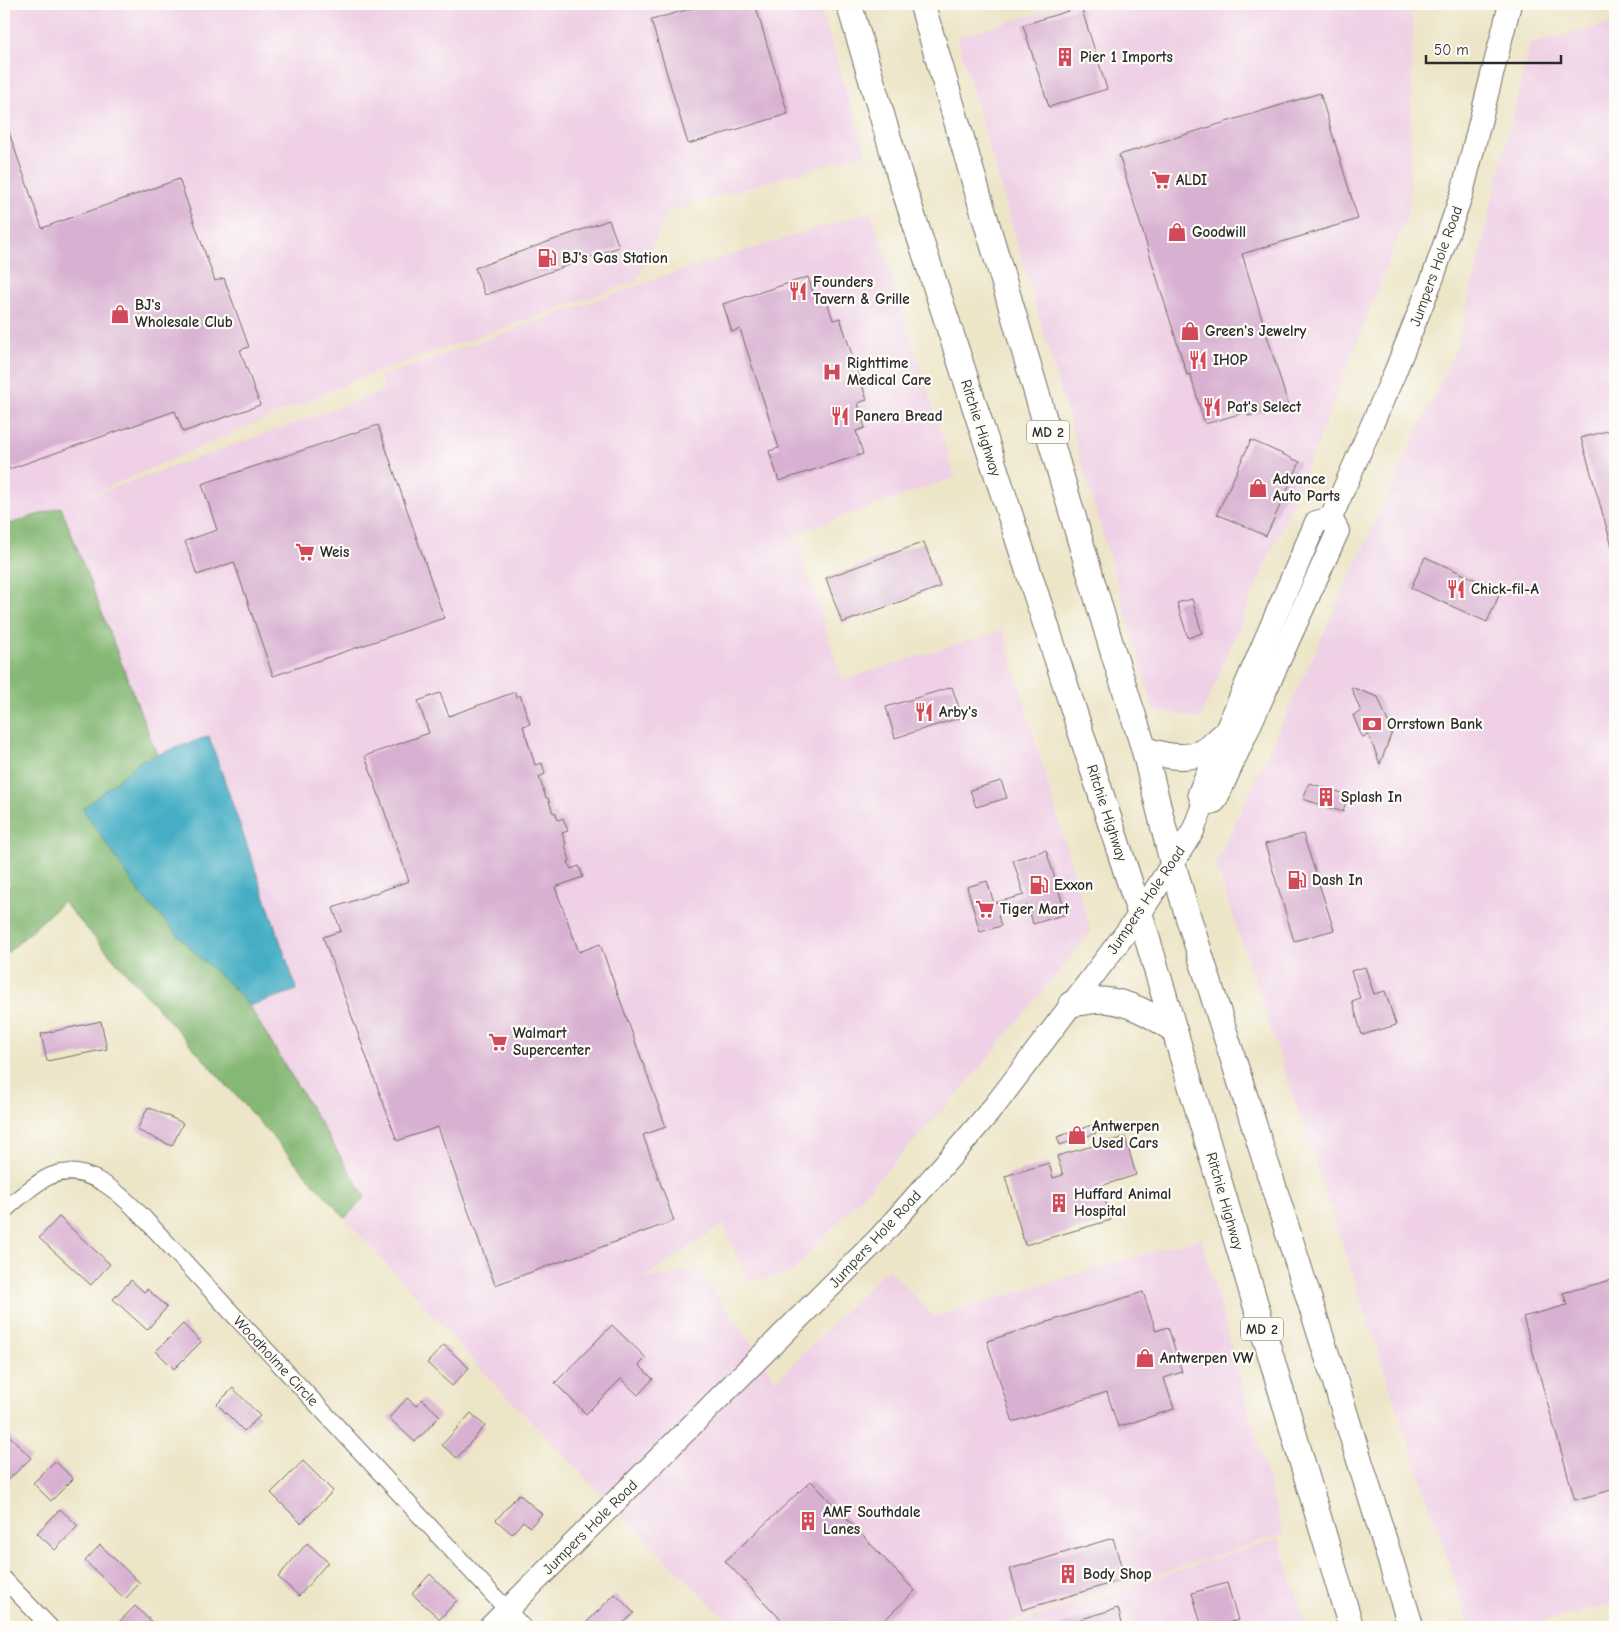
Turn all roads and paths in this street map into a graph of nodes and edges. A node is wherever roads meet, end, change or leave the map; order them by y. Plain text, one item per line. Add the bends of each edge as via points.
1 (849, 4) edge
2 (922, 4) edge
3 (1510, 4) edge
4 (1332, 518) junction
5 (1224, 735) junction
6 (1144, 749) junction
7 (1203, 805) junction
8 (1172, 861) junction
9 (1140, 914) junction
10 (1071, 1004) junction
11 (1174, 1030) junction
12 (4, 1211) edge
13 (4, 1579) edge
14 (507, 1610) junction
15 (50, 1627) edge
16 (490, 1627) edge
17 (523, 1627) edge
18 (1351, 1627) edge
19 (1411, 1627) edge

1 - 9 main road, Ritchie Highway / MD 2 via 924,251
2 - 6 main road, MD 2
3 - 4 main road, Jumpers Hole Road via 1462,193 1443,249 1406,347
4 - 5 main road, Jumpers Hole Road via 1316,522
4 - 7 main road, Jumpers Hole Road via 1338,531 1216,800
5 - 6 main road via 1203,752 1192,756 1175,757
5 - 7 main road, Jumpers Hole Road via 1199,794
6 - 8 main road, MD 2
7 - 8 main road, Jumpers Hole Road via 1193,831
8 - 9 main road, Jumpers Hole Road
8 - 19 main road, MD 2
9 - 10 main road, Jumpers Hole Road
9 - 11 main road, Ritchie Highway / MD 2
10 - 11 main road via 1102,1000 1126,1004 1148,1013
10 - 14 main road, Jumpers Hole Road via 996,1104 880,1237
11 - 18 main road, Ritchie Highway / MD 2
12 - 14 street, Woodholme Circle via 19,1196 51,1175 65,1172 95,1179 115,1190
13 - 15 street
14 - 16 main road, Jumpers Hole Road
14 - 17 street, Woodholme Circle

